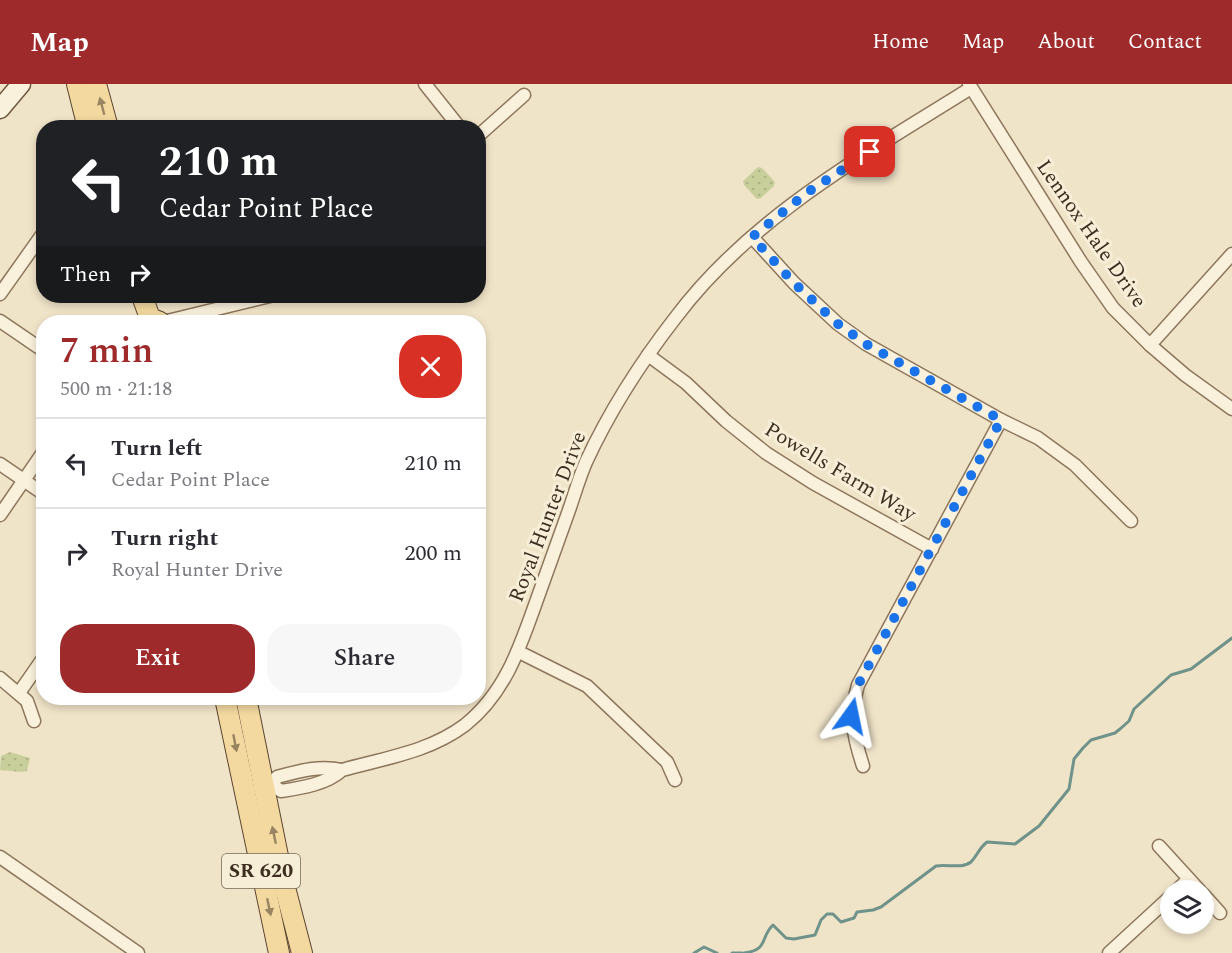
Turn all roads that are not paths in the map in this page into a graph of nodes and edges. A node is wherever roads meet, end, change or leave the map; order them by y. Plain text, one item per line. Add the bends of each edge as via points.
1 (21, 84) edge
2 (77, 84) edge
3 (96, 84) edge
4 (425, 84) edge
5 (970, 86) edge
6 (524, 95) dead end
7 (0, 109) edge
8 (86, 120) edge
9 (106, 120) edge
10 (454, 120) edge
11 (486, 129) edge
12 (752, 237) junction
13 (36, 243) edge
14 (1232, 254) edge
15 (0, 294) edge
16 (241, 303) edge
17 (190, 315) edge
18 (0, 321) edge
19 (1150, 345) junction
20 (36, 346) edge
21 (648, 355) junction
22 (1232, 409) edge
23 (1001, 420) junction
24 (36, 463) edge
25 (0, 464) edge
26 (24, 480) junction
27 (36, 488) edge
28 (0, 515) edge
29 (1131, 522) dead end
30 (932, 549) junction
31 (519, 652) junction
32 (36, 669) edge
33 (0, 678) edge
34 (19, 693) junction
35 (486, 704) edge
36 (226, 705) edge
37 (248, 705) edge
38 (485, 705) edge
39 (34, 722) dead end
40 (863, 766) dead end
41 (675, 780) dead end
42 (268, 786) junction
43 (244, 788) junction
44 (1159, 846) dead end
45 (0, 857) edge
46 (1189, 879) edge
47 (1160, 906) edge
48 (1214, 906) edge
49 (1220, 913) dead end
50 (138, 953) edge
51 (279, 953) edge
52 (302, 953) edge
53 (1109, 953) edge

1 - 7 main road
2 - 8 main road
9 -> 3 main road
4 - 10 street
5 - 12 street, Royal Hunter Drive via 829,177
5 - 19 street, Lennox Hale Drive via 1113,308
6 - 11 street
12 - 21 street, Royal Hunter Drive via 678,314
12 - 23 street via 838,324 866,344
13 - 15 street
14 - 19 street
16 - 17 street
18 - 20 street
19 - 22 street, Lennox Hale Drive
21 - 30 street, Powells Farm Way via 766,453
21 - 31 street, Royal Hunter Drive via 606,421 585,465
23 - 29 street via 1038,438 1075,465
23 - 30 street
24 - 26 street
25 - 26 street
26 - 27 street
26 - 28 street
30 - 40 street via 858,685 851,716
31 - 35 street, Royal Hunter Drive
31 - 41 street via 587,686 667,762
32 - 34 street
33 - 34 street
34 - 39 street
36 -> 43 main road, SR 620
37 - 42 main road
38 - 42 street, Royal Hunter Drive via 464,725 416,752 342,770 326,767 277,777
42 - 43 street
52 -> 42 main road via 282,876
43 -> 51 main road, SR 620
44 - 46 street
45 - 50 street
47 - 53 street
48 - 49 street

